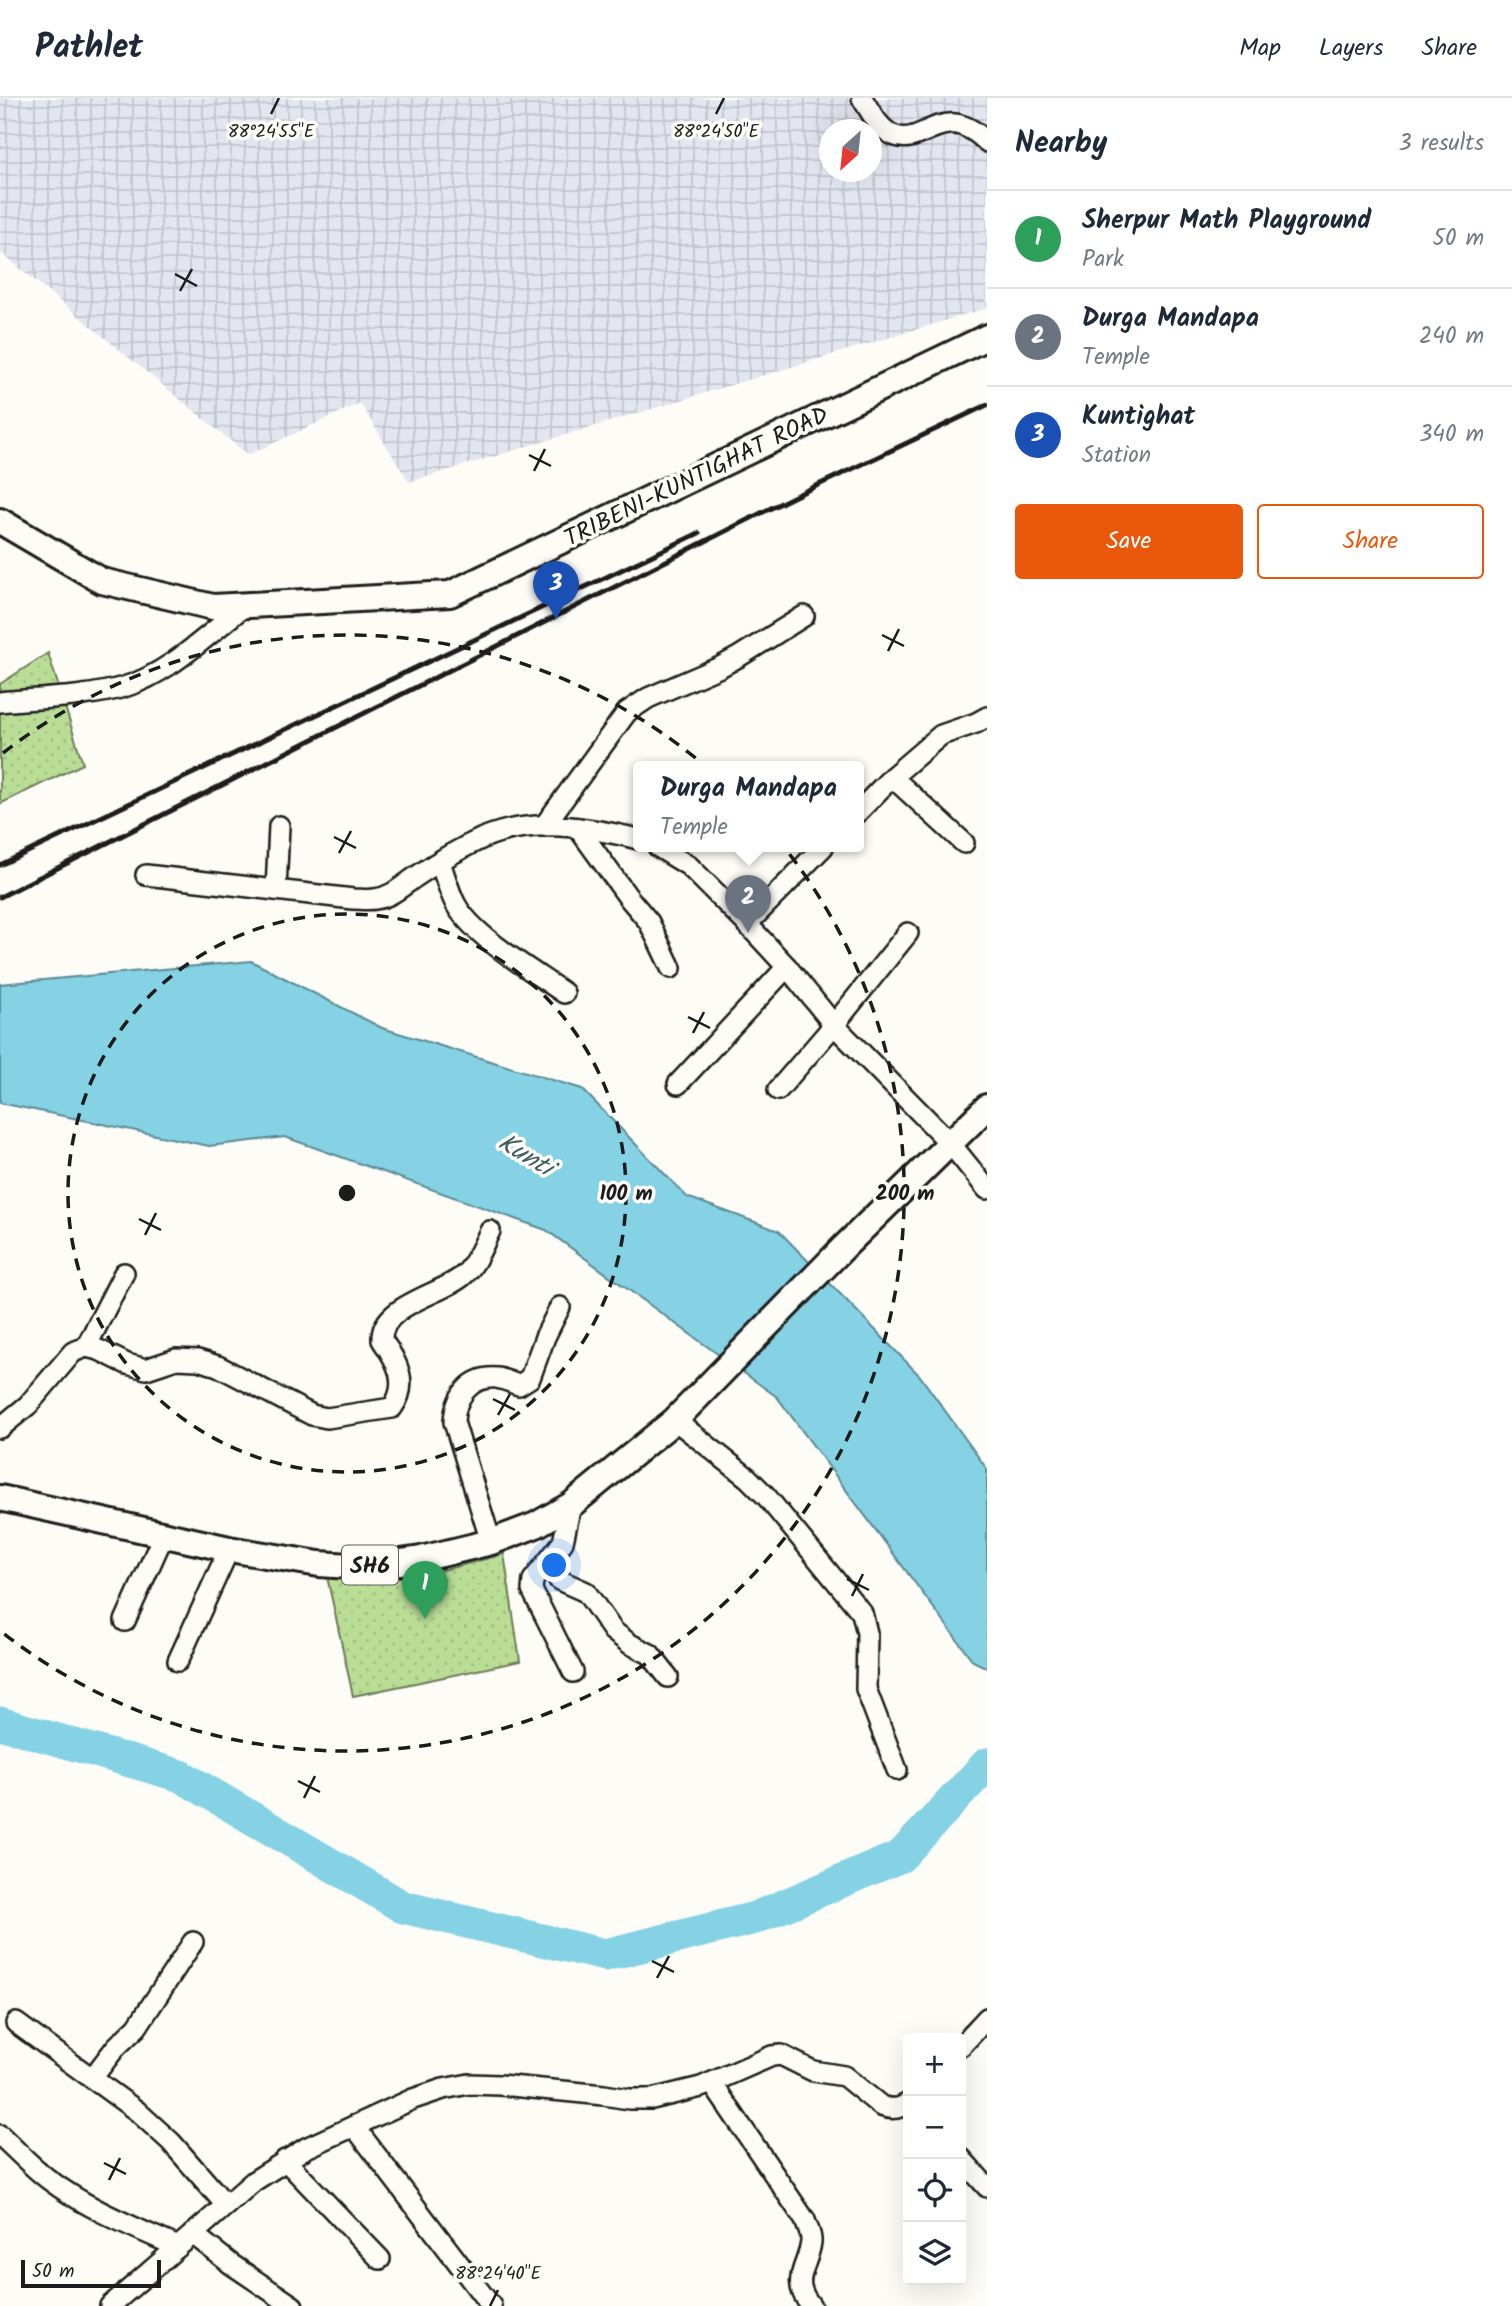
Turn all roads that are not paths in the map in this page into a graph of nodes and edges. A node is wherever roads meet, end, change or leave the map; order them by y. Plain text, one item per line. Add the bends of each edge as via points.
1 (862, 98) edge
2 (987, 142) edge
3 (987, 337) edge
4 (2, 527) edge
5 (246, 605) junction
6 (803, 616) dead end
7 (0, 702) edge
8 (987, 717) edge
9 (892, 778) junction
10 (864, 806) edge
11 (279, 826) dead end
12 (544, 826) junction
13 (578, 828) junction
14 (633, 838) edge
15 (964, 843) dead end
16 (666, 852) edge
17 (818, 852) edge
18 (440, 862) junction
19 (146, 875) dead end
20 (276, 890) junction
21 (747, 924) junction
22 (908, 933) dead end
23 (787, 967) junction
24 (671, 968) dead end
25 (564, 993) dead end
26 (834, 1025) junction
27 (678, 1084) dead end
28 (778, 1090) dead end
29 (987, 1107) edge
30 (950, 1143) junction
31 (987, 1189) edge
32 (490, 1231) dead end
33 (124, 1273) dead end
34 (560, 1307) dead end
35 (86, 1347) junction
36 (675, 1420) junction
37 (0, 1428) edge
38 (0, 1498) edge
39 (571, 1505) junction
40 (163, 1534) junction
41 (491, 1542) junction
42 (229, 1549) junction
43 (547, 1564) junction
44 (125, 1621) dead end
45 (178, 1661) dead end
46 (573, 1672) dead end
47 (668, 1676) dead end
48 (897, 1770) dead end
49 (193, 1942) dead end
50 (987, 2018) edge
51 (16, 2022) dead end
52 (966, 2041) edge
53 (93, 2077) junction
54 (712, 2083) junction
55 (903, 2107) edge
56 (354, 2126) junction
57 (0, 2135) edge
58 (962, 2159) edge
59 (285, 2160) junction
60 (987, 2187) edge
61 (226, 2205) junction
62 (185, 2240) junction
63 (380, 2259) dead end
64 (110, 2306) edge
65 (293, 2306) edge
66 (491, 2306) edge
67 (811, 2306) edge

1 - 2 street via 891,135 914,134 936,119 949,117 975,126
3 - 5 main road, TRIBENI-KUNTIGHAT ROAD via 450,594
4 - 5 main road, TRIBENI-KUNTIGHAT ROAD via 102,581 213,607
5 - 7 street via 163,670 126,686
6 - 12 street via 730,662 627,712
8 - 9 street via 941,735
9 - 10 street
9 - 15 street
11 - 20 street
12 - 13 street
12 - 18 street via 510,828
13 - 14 street
13 - 24 street via 649,922
16 - 21 street via 689,866
17 - 21 street
18 - 20 street via 397,891 375,899
18 - 25 street via 456,905 468,920
19 - 20 street
21 - 23 street
22 - 26 street
23 - 26 street
23 - 27 street
26 - 28 street
26 - 30 street
29 - 30 main road, SH6
30 - 31 street
30 - 36 main road, SH6
32 - 35 street via 466,1274 402,1308 383,1329 382,1340 400,1371 399,1397 386,1410 327,1418 312,1415 218,1366 176,1359 146,1369
33 - 35 street
34 - 41 street via 530,1378 519,1385 498,1378 470,1384 455,1410 454,1422
35 - 37 street via 73,1352 28,1405
36 - 39 main road, SH6
36 - 48 street via 757,1487 862,1613 867,1633 866,1689
38 - 40 main road, SH6
39 - 41 main road, SH6
39 - 43 street via 563,1542
40 - 42 main road, SH6
40 - 44 street
41 - 42 main road, SH6 via 422,1559 351,1566
42 - 45 street
43 - 46 street via 533,1580 531,1590
43 - 47 street via 559,1580 586,1592 613,1631 650,1654
49 - 53 street via 137,2027
50 - 52 street
51 - 53 street
53 - 61 street via 162,2134
54 - 55 street via 781,2056 813,2071 844,2076 888,2109
54 - 56 street via 652,2099 469,2084 413,2099
54 - 67 street via 805,2220 812,2240 800,2281
56 - 59 street
56 - 66 street
57 - 62 street via 71,2195 94,2208
58 - 60 street
59 - 61 street
59 - 63 street
61 - 62 street
62 - 64 street
62 - 65 street

